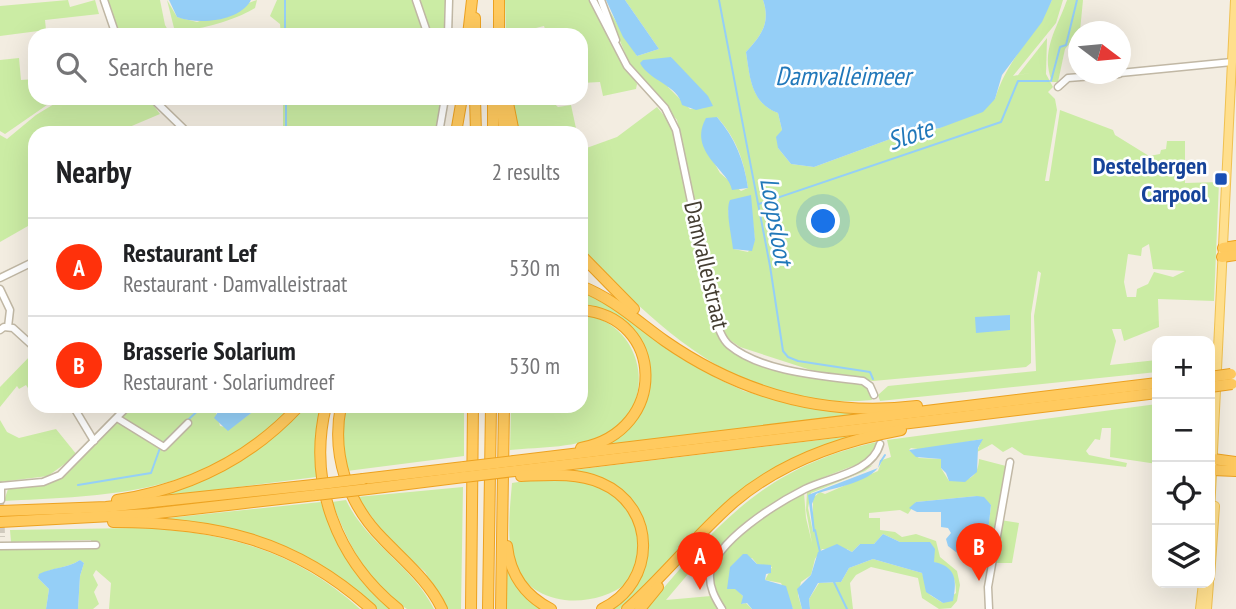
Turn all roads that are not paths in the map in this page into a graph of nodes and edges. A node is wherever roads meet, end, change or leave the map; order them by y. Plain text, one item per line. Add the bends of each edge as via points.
1 (104, 0) edge
2 (416, 0) edge
3 (449, 0) edge
4 (474, 0) edge
5 (493, 0) edge
6 (499, 0) edge
7 (593, 0) edge
8 (601, 0) edge
9 (1235, 0) edge
10 (114, 28) edge
11 (426, 28) edge
12 (448, 28) edge
13 (469, 28) edge
14 (475, 28) edge
15 (497, 28) edge
16 (498, 28) edge
17 (616, 45) junction
18 (1232, 62) junction
19 (1131, 72) edge
20 (1068, 78) edge
21 (1058, 87) dead end
22 (159, 105) edge
23 (444, 105) edge
24 (461, 105) edge
25 (475, 105) edge
26 (493, 105) edge
27 (504, 105) edge
28 (506, 105) edge
29 (181, 126) edge
30 (440, 126) edge
31 (457, 126) edge
32 (476, 126) edge
33 (493, 126) edge
34 (503, 126) edge
35 (512, 126) edge
36 (1228, 252) edge
37 (588, 262) edge
38 (28, 264) edge
39 (0, 278) edge
40 (0, 289) edge
41 (588, 289) edge
42 (588, 312) edge
43 (8, 327) junction
44 (0, 330) edge
45 (28, 343) edge
46 (676, 347) junction
47 (1215, 377) edge
48 (1234, 379) edge
49 (1152, 384) edge
50 (1215, 385) edge
51 (1152, 394) edge
52 (874, 395) dead end
53 (945, 409) junction
54 (77, 413) edge
55 (122, 413) edge
56 (292, 413) edge
57 (325, 413) edge
58 (341, 413) edge
59 (473, 413) edge
60 (491, 413) edge
61 (506, 413) edge
62 (117, 418) junction
63 (923, 422) junction
64 (188, 423) dead end
65 (94, 441) junction
66 (880, 444) dead end
67 (557, 456) junction
68 (1010, 462) dead end
69 (1236, 462) edge
70 (1215, 464) junction
71 (514, 469) junction
72 (1236, 471) edge
73 (464, 472) junction
74 (0, 486) edge
75 (314, 490) junction
76 (1, 500) edge
77 (54, 510) junction
78 (503, 510) junction
79 (0, 511) edge
80 (81, 520) junction
81 (0, 522) edge
82 (2, 537) edge
83 (96, 545) dead end
84 (691, 545) junction
85 (1, 546) edge
86 (1202, 588) edge
87 (1209, 588) edge
88 (371, 609) edge
89 (398, 609) edge
90 (442, 609) edge
91 (471, 609) edge
92 (488, 609) edge
93 (501, 609) edge
94 (551, 609) edge
95 (602, 609) edge
96 (627, 609) edge
97 (640, 609) edge
98 (722, 609) edge
99 (989, 609) edge
100 (1200, 609) edge
101 (1207, 609) edge

1 - 10 street
2 - 11 street
3 - 12 street
4 - 13 highway
4 - 14 highway
5 - 15 highway
6 - 16 highway
7 - 17 street, Damvalleistraat
8 - 17 street, Damvalleistraat
9 - 18 main road
17 - 52 street, Damvalleistraat via 635,77 665,108 676,130 724,340 779,367 863,381
18 - 19 street
18 - 36 main road
20 - 21 street
22 - 29 street
23 - 30 street
24 - 31 highway
25 - 32 highway
26 - 33 highway
27 - 34 highway
28 - 35 highway
36 - 70 main road
37 - 46 highway
38 - 39 street
40 - 43 street via 10,310
41 - 46 highway via 618,304
42 - 67 highway via 605,316 632,337 642,357 645,386 636,415 620,432
43 - 44 street
43 - 45 street
46 - 53 highway via 736,382 773,396 844,408
47 - 48 highway, bridge
48 - 50 highway, bridge
49 - 53 highway
51 - 63 highway
53 - 67 highway
54 - 65 street
55 - 62 street
56 - 77 highway via 258,445 187,484 140,497
57 - 89 highway via 321,470 333,523 358,570
58 - 90 highway via 339,452 353,500 373,530 427,585
59 - 91 highway
60 - 92 highway
61 - 78 highway
62 - 64 street via 161,445
62 - 65 street
63 - 71 highway
63 - 84 highway via 823,450 796,463 737,500
65 - 74 street via 55,478
66 - 98 street via 867,464 772,508 723,550 712,565 710,581
67 - 71 highway
68 - 99 street via 988,587
69 - 70 highway
70 - 72 highway
71 - 73 highway, bridge
71 - 73 highway, bridge via 493,474
71 - 95 highway via 594,480 615,490 632,507 644,541 642,565 625,594
73 - 75 highway, bridge
74 - 76 street
75 - 77 highway
75 - 80 highway
77 - 79 highway
78 - 93 highway
78 - 94 highway via 513,571 529,594
80 - 81 highway
80 - 88 highway via 180,524 245,536 311,564
82 - 85 street
83 - 85 street
84 - 96 highway
84 - 97 highway
86 - 100 main road
87 - 101 main road

